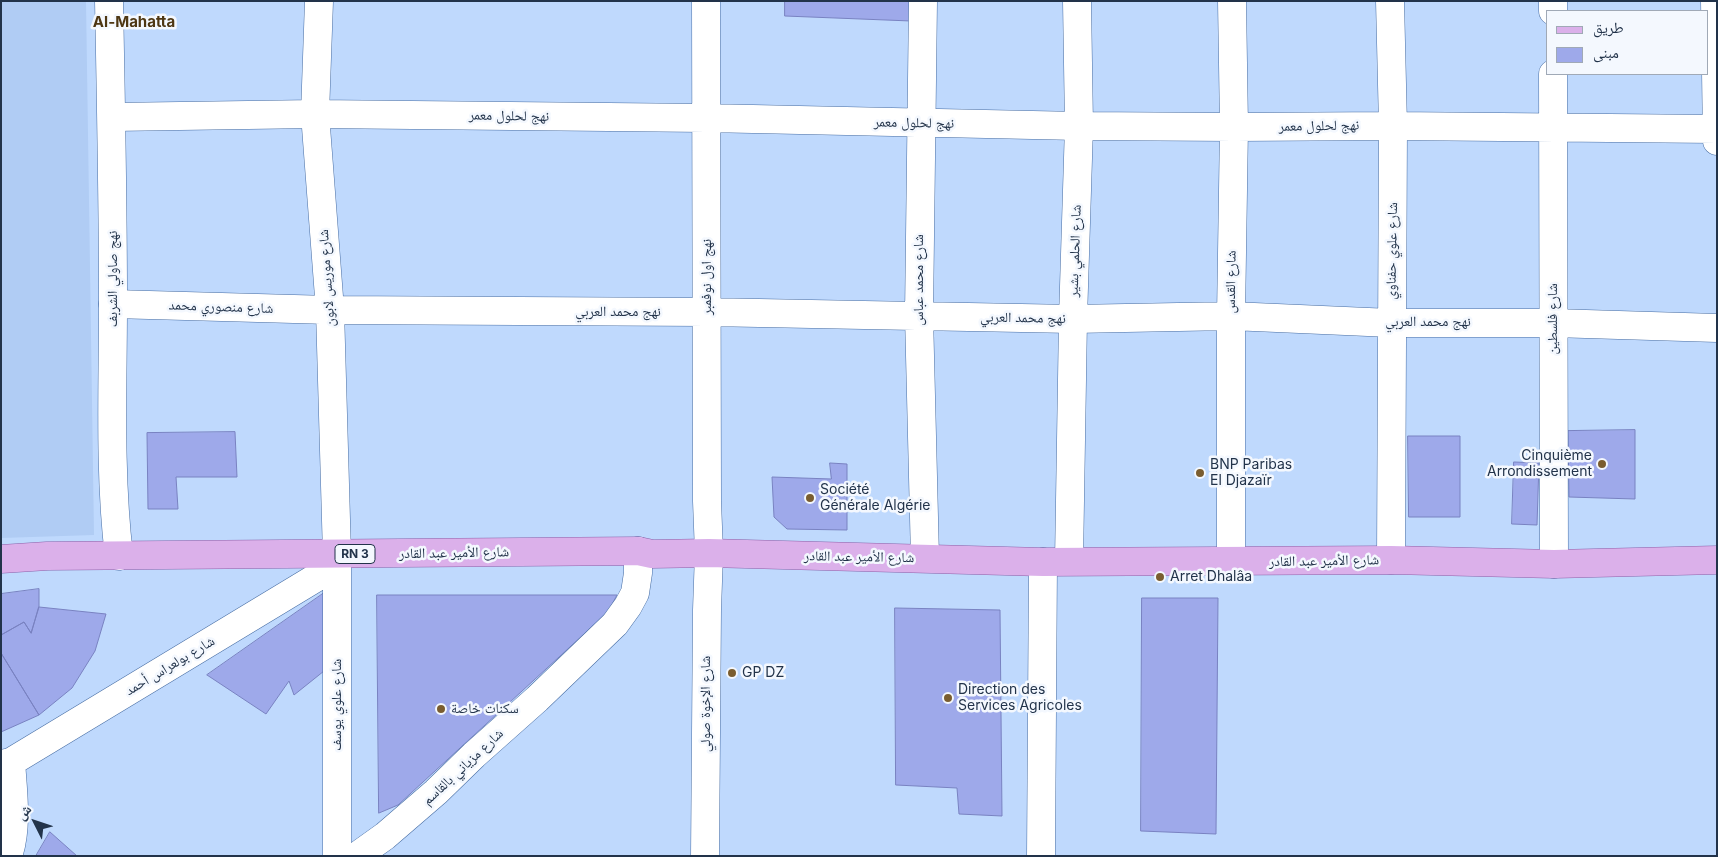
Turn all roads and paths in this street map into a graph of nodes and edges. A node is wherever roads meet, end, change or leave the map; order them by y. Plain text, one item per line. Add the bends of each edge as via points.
1 (109, 1) edge
2 (319, 1) edge
3 (706, 1) edge
4 (923, 1) edge
5 (1077, 1) edge
6 (1232, 1) edge
7 (1390, 1) edge
8 (1715, 1) edge
9 (1553, 75) edge
10 (315, 114) junction
11 (112, 116) junction
12 (706, 118) junction
13 (921, 123) junction
14 (1079, 126) junction
15 (1393, 126) junction
16 (1234, 127) junction
17 (1553, 128) junction
18 (1717, 129) edge
19 (1717, 141) edge
20 (113, 304) junction
21 (330, 310) junction
22 (707, 312) junction
23 (919, 315) junction
24 (1231, 316) junction
25 (1073, 319) junction
26 (1391, 323) junction
27 (1553, 323) junction
28 (1717, 328) edge
29 (638, 551) junction
30 (709, 553) junction
31 (119, 556) junction
32 (925, 558) junction
33 (1, 559) edge
34 (337, 560) junction
35 (1391, 560) junction
36 (1717, 560) edge
37 (1056, 562) junction
38 (1231, 562) junction
39 (1554, 564) junction
40 (6, 763) edge
41 (8, 856) edge
42 (337, 856) edge
43 (357, 856) edge
44 (705, 856) edge
45 (1042, 856) edge

1 - 11 street, نهج صاولي الشربف
2 - 10 street, شارع موريس لابون
3 - 12 street, نهج اول نوفمبر
4 - 13 street, شارع محمد عباس
5 - 14 street, شارع الحلمي بشير
6 - 16 street, شارع القدس
7 - 15 street, شارع علوي حفناوي
8 - 18 street
9 - 17 street, شارع فلسطين
10 - 11 street, نهج لحلول معمر
10 - 12 street, نهج لحلول معمر
10 - 21 street, شارع موريس لابون
11 - 20 street, نهج صاولي الشربف
12 - 13 street, نهج لحلول معمر
12 - 22 street, نهج اول نوفمبر
13 - 14 street, نهج لحلول معمر
13 - 23 street, شارع محمد عباس
14 - 16 street, نهج لحلول معمر
14 - 25 street, شارع الحلمي بشير
15 - 16 street, نهج لحلول معمر
15 - 17 street, نهج لحلول معمر
15 - 26 street, شارع علوي حفناوي
16 - 24 street, شارع القدس
17 - 18 street, نهج لحلول معمر
17 - 27 street, شارع فلسطين
18 - 19 street
20 - 21 street, شارع منصوري محمد
20 - 31 street, نهج صاولي الشربف via 112,400
21 - 22 street, نهج محمد العربي
21 - 34 street, شارع موريس لابون
22 - 23 street, نهج محمد العربي
22 - 30 street, نهج اول نوفمبر
23 - 25 street, نهج محمد العربي
23 - 32 street, شارع محمد عباس
24 - 25 street, نهج محمد العربي
24 - 26 street, نهج محمد العربي
24 - 38 street, شارع القدس
25 - 37 street, شارع الحلمي بشير
26 - 27 street, نهج محمد العربي
26 - 35 street, شارع علوي حفناوي
27 - 28 street, نهج محمد العربي
27 - 39 street, شارع فلسطين
29 - 30 main road, شارع الأمير عبد القادر / RN 3 via 652,554
29 - 34 main road, شارع الأمير عبد القادر / RN 3
29 - 43 street, شارع مزياني بالقاسم via 635,593 615,624 436,792
30 - 32 main road, شارع الأمير عبد القادر / RN 3
30 - 44 street, شارع الإخوة صولي
31 - 33 main road, شارع الأمير عبد القادر / RN 3
31 - 34 main road, شارع الأمير عبد القادر / RN 3
32 - 37 main road, شارع الأمير عبد القادر / RN 3
34 - 40 street, شارع بولعراس أحمد
34 - 42 street, شارع علوي يوسف
35 - 38 main road, شارع الأمير عبد القادر / RN 3
35 - 39 main road, شارع الأمير عبد القادر / RN 3
36 - 39 main road, شارع الأمير عبد القادر / RN 3
37 - 38 main road, شارع الأمير عبد القادر / RN 3
37 - 45 street, شارع الحلمي بشير
40 - 41 street via 14,803 12,847

